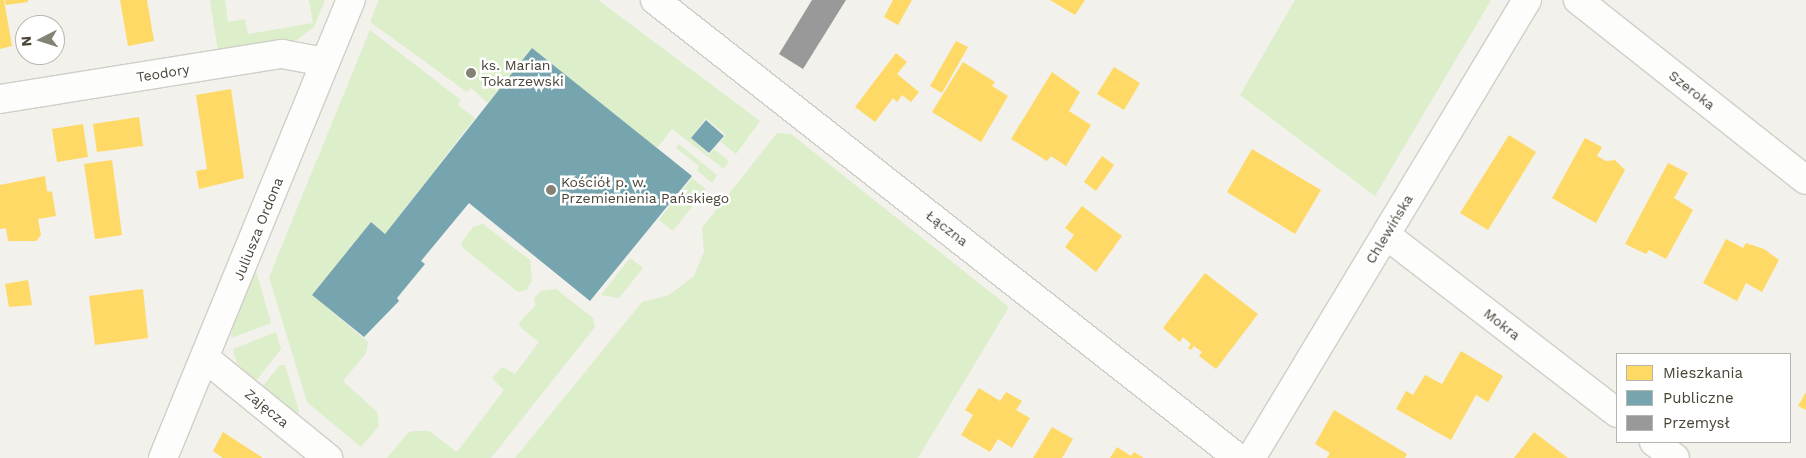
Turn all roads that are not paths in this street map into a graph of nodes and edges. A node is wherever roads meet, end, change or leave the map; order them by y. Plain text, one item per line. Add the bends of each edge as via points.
1 (352, 0) edge
2 (655, 0) edge
3 (1527, 0) edge
4 (1578, 0) edge
5 (325, 62) junction
6 (0, 99) edge
7 (1806, 180) edge
8 (1386, 235) junction
9 (205, 358) junction
10 (1616, 412) edge
11 (1655, 443) edge
12 (163, 458) edge
13 (328, 458) edge
14 (1238, 458) edge
15 (1251, 458) edge
16 (1675, 458) edge

1 - 5 street, Juliusza Ordona
2 - 14 street, Łączna
3 - 8 street, Chlewińska
4 - 7 street, Szeroka
5 - 6 street, Teodory via 282,54
5 - 9 street, Juliusza Ordona
8 - 10 street, Mokra
8 - 15 street, Chlewińska
9 - 12 street, Juliusza Ordona
9 - 13 street, Zajęcza
11 - 16 street

